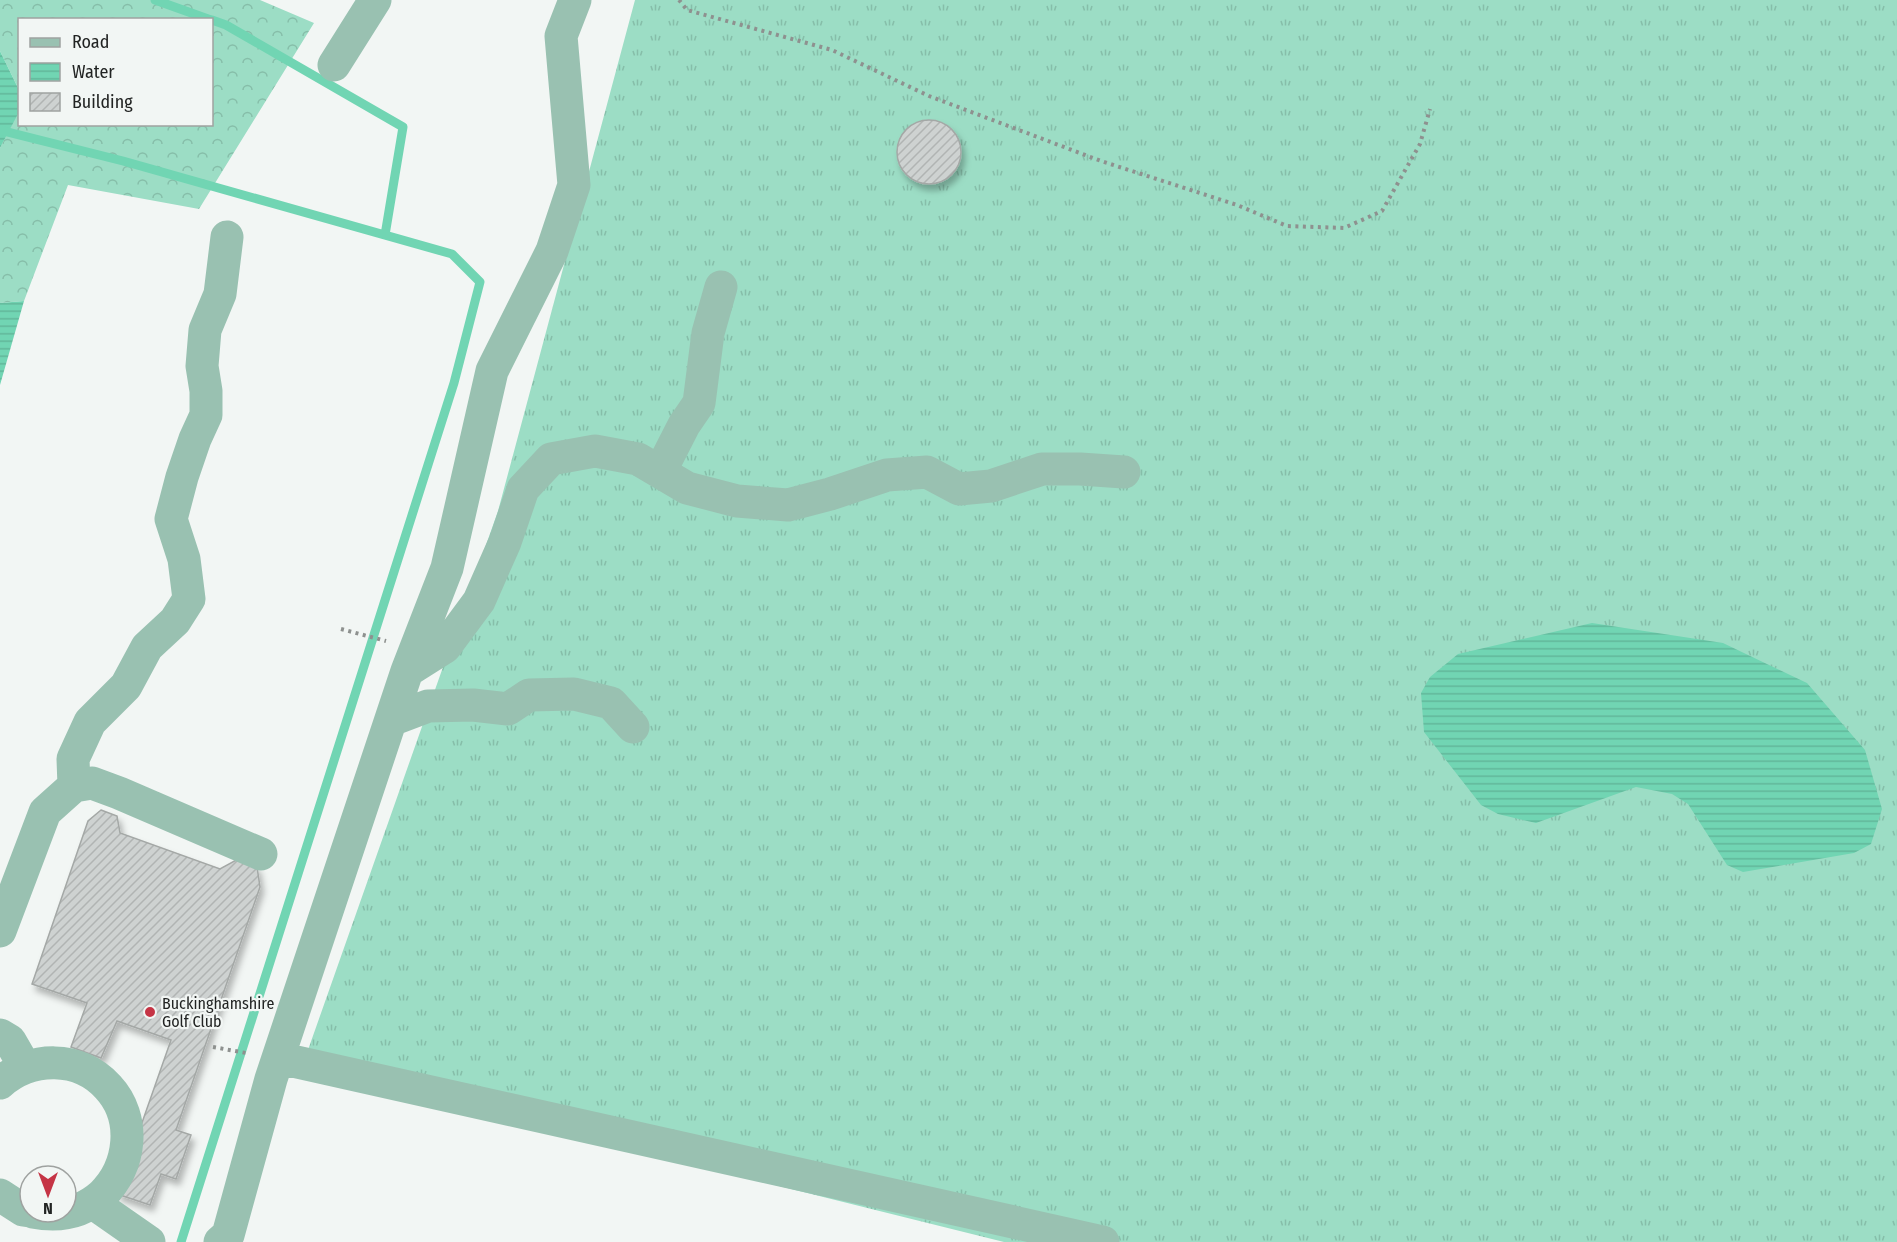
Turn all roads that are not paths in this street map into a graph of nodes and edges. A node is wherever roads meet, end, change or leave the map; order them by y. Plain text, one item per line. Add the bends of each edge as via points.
1 (375, 0) edge
2 (575, 0) edge
3 (334, 64) dead end
4 (227, 237) dead end
5 (721, 287) dead end
6 (660, 472) junction
7 (1124, 472) dead end
8 (411, 660) junction
9 (391, 720) junction
10 (633, 727) dead end
11 (74, 786) junction
12 (261, 854) dead end
13 (0, 931) edge
14 (0, 1035) edge
15 (279, 1058) junction
16 (13, 1075) edge
17 (0, 1195) edge
18 (93, 1203) junction
19 (18, 1207) edge
20 (78, 1210) edge
21 (149, 1242) edge
22 (220, 1242) edge
23 (1104, 1242) edge

1 - 3 lane
2 - 8 lane via 561,36 574,185 552,251 492,371 447,568
4 - 11 lane via 220,294 205,330 202,366 206,415 171,519 184,559 189,600 175,621 147,647 126,687 90,722 73,759
5 - 6 lane via 708,333 699,403
6 - 7 lane via 687,488 737,501 788,505 887,475 927,472 959,489 991,486 1042,469
6 - 8 lane via 638,459 595,451 551,459 523,489 480,601 444,647
8 - 9 lane
9 - 10 lane via 428,706 508,709 529,695 574,694 611,703
9 - 15 lane
11 - 12 lane via 92,783
11 - 13 lane via 45,812
14 - 16 lane via 10,1041
15 - 22 lane via 228,1235
15 - 23 lane
16 - 18 lane via 36,1063 63,1063 88,1071 109,1087 122,1110 128,1136 124,1162 112,1185
17 - 19 lane
18 - 20 lane
18 - 21 lane

